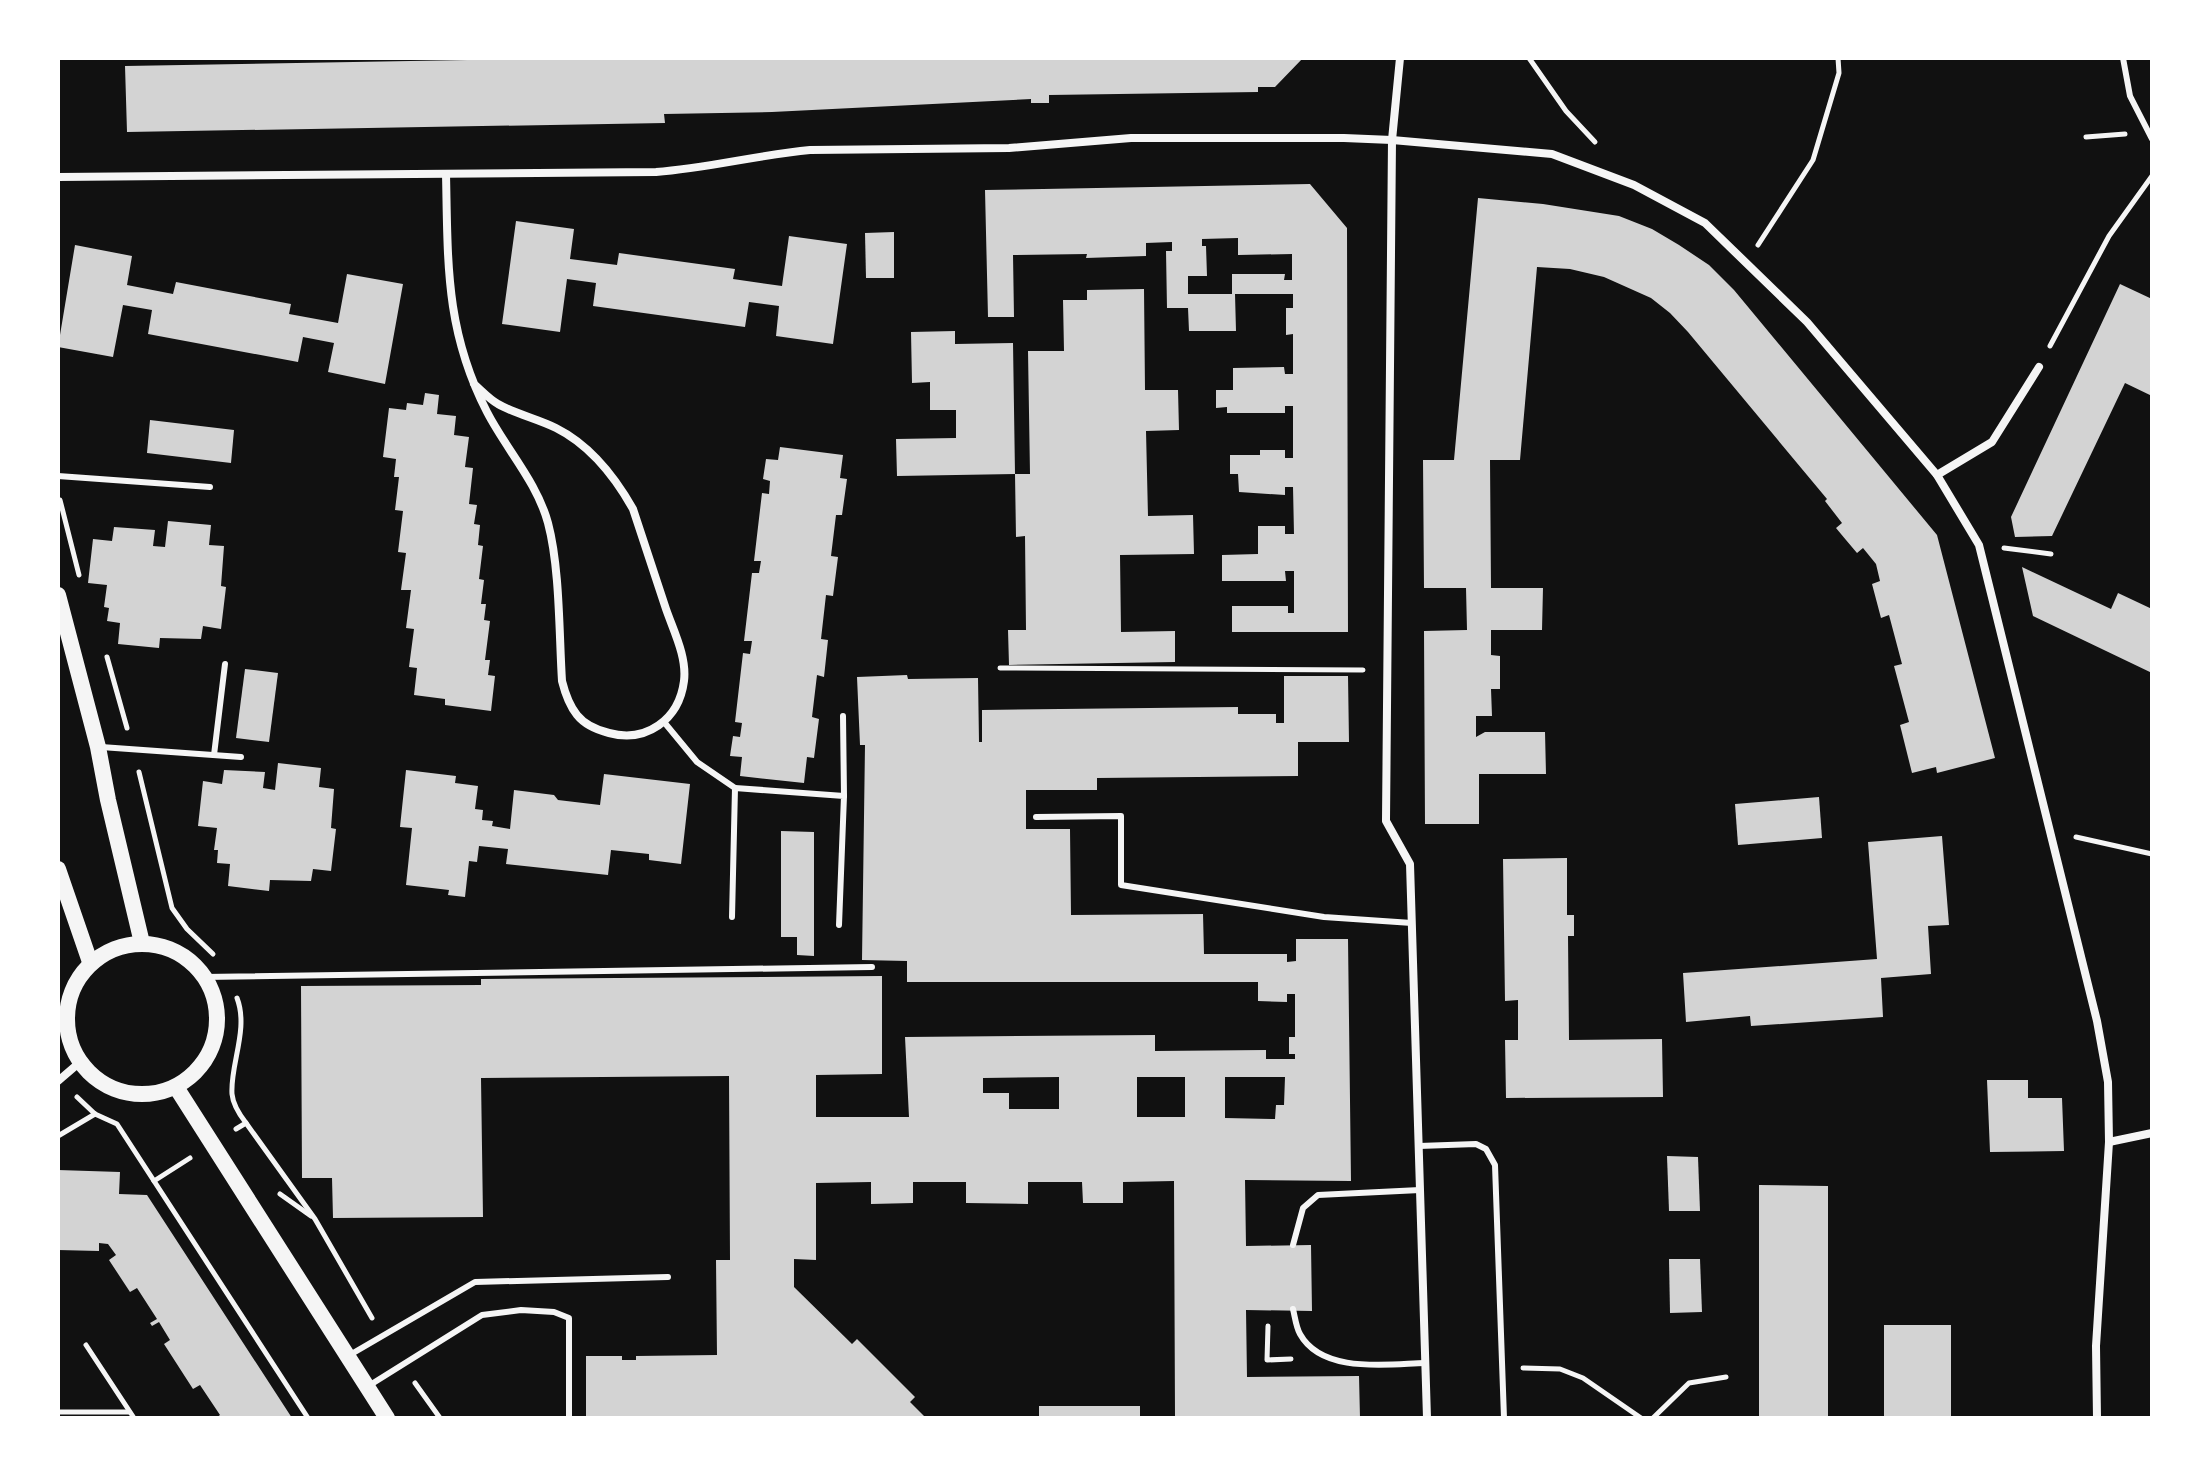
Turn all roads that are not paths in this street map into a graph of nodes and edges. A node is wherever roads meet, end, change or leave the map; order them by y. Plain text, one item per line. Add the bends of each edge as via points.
1 (1400, 58) edge
2 (2123, 58) edge
3 (2150, 136) edge
4 (1392, 140) junction
5 (446, 174) junction
6 (58, 177) edge
7 (2039, 367) road end
8 (474, 384) junction
9 (1937, 475) junction
10 (58, 476) edge
11 (210, 487) dead end
12 (58, 595) edge
13 (225, 664) dead end
14 (843, 716) dead end
15 (664, 722) junction
16 (98, 747) junction
17 (214, 755) junction
18 (241, 757) dead end
19 (735, 788) junction
20 (844, 796) junction
21 (1036, 817) dead end
22 (58, 869) edge
23 (732, 917) dead end
24 (1412, 923) junction
25 (839, 925) dead end
26 (142, 943) junction
27 (90, 962) junction
28 (872, 967) dead end
29 (204, 977) junction
30 (79, 1063) junction
31 (58, 1080) edge
32 (176, 1087) junction
33 (2152, 1133) edge
34 (2109, 1142) junction
35 (1419, 1146) junction
36 (1420, 1190) junction
37 (1293, 1245) dead end
38 (668, 1277) dead end
39 (1293, 1309) dead end
40 (348, 1356) junction
41 (1425, 1363) junction
42 (367, 1387) junction
43 (387, 1418) edge
44 (569, 1418) edge
45 (1427, 1418) edge
46 (1504, 1418) edge
47 (2097, 1418) edge

1 - 4 street
2 - 3 lane via 2130,96
4 - 5 street via 1131,138 1009,148 810,150 656,172
4 - 9 street via 1552,154 1634,185 1705,223 1807,322
4 - 24 street via 1386,821 1410,864
5 - 6 street
5 - 8 street via 452,307
7 - 9 street via 1992,442
8 - 15 street via 498,405 573,437 633,509 683,663 682,691
8 - 15 street via 549,525 567,699 586,724 619,736 637,736
9 - 34 street via 1979,545 2097,1021 2108,1082
10 - 11 lane
12 - 16 main road
13 - 17 lane
14 - 20 lane
15 - 19 lane via 697,762
16 - 17 lane
16 - 26 main road
17 - 18 lane
19 - 20 lane
19 - 23 lane
20 - 25 lane
21 - 24 lane via 1121,816 1121,885 1324,917
22 - 27 main road
24 - 35 street
26 - 27 main road via 113,948
26 - 29 main road via 171,948
27 - 30 main road via 71,989 65,1018
28 - 29 lane
29 - 32 main road via 218,1017 213,1047 195,1073
30 - 31 street
30 - 32 main road via 112,1089 142,1095
32 - 40 main road
33 - 34 street
34 - 47 street via 2096,1346
35 - 36 street
35 - 46 lane via 1476,1144 1486,1149 1495,1165
36 - 37 lane via 1318,1195 1303,1208
36 - 41 street
38 - 40 lane via 475,1282
39 - 41 lane via 1300,1333 1327,1359
40 - 42 main road
41 - 45 street
42 - 43 main road
42 - 44 lane via 482,1315 554,1312 569,1318

